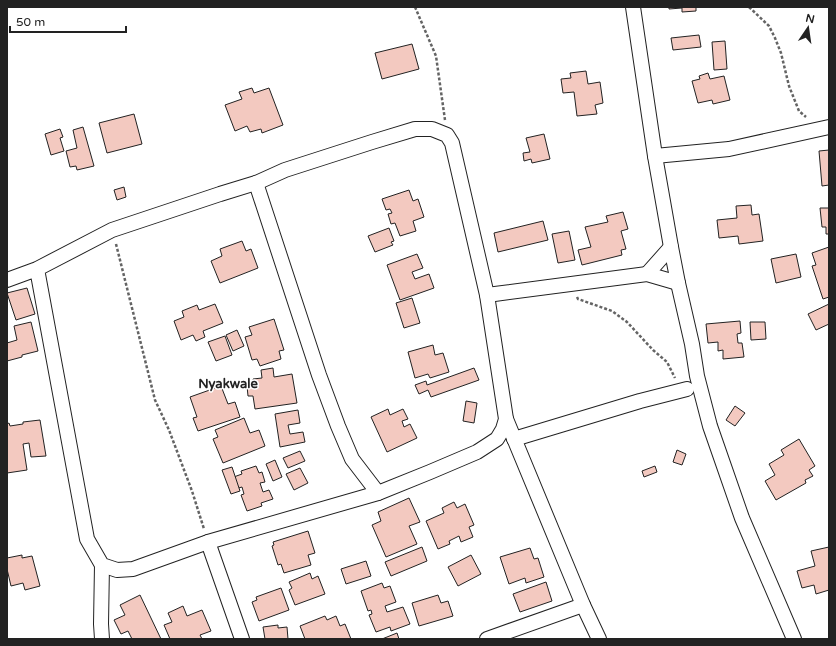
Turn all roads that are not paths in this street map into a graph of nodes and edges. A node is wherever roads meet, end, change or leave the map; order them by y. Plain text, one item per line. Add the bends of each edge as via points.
1 (633, 7) edge
2 (824, 128) edge
3 (655, 156) junction
4 (256, 183) junction
5 (671, 247) junction
6 (36, 269) junction
7 (647, 274) junction
8 (7, 280) edge
9 (678, 283) junction
10 (487, 295) junction
11 (687, 389) road end
12 (506, 419) junction
13 (514, 439) junction
14 (378, 493) junction
15 (208, 542) junction
16 (102, 565) junction
17 (583, 605) junction
18 (102, 639) edge
19 (242, 639) edge
20 (487, 639) edge
21 (599, 639) edge
22 (794, 639) edge

1 - 3 street
2 - 3 street via 730,149
3 - 5 street
4 - 6 street via 112,230
4 - 10 street via 285,170 415,130 432,129 447,135 452,143
4 - 14 street via 338,426 352,459
5 - 7 street
5 - 9 street
6 - 8 street
6 - 16 street via 88,539
7 - 9 street
7 - 10 street
9 - 22 street via 710,426 742,518
10 - 12 street
11 - 13 street
12 - 13 street
12 - 14 street via 497,439 477,452
13 - 17 street
14 - 15 street
15 - 16 street via 133,569 117,570
15 - 19 street
16 - 18 street
17 - 20 street
17 - 21 street

